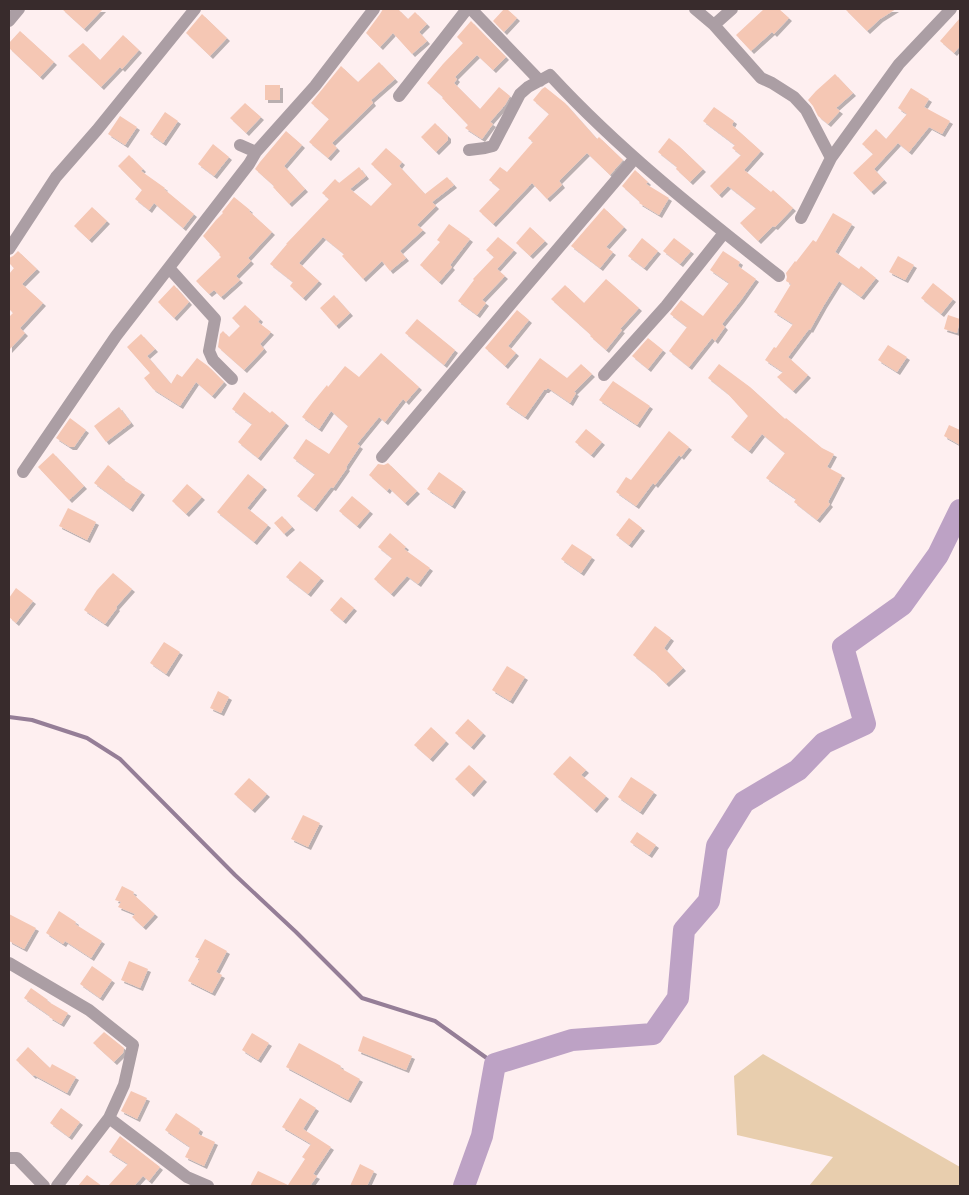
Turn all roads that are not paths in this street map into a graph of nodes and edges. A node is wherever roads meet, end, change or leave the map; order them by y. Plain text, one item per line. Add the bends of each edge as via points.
1 (20, 9) edge
2 (195, 9) edge
3 (374, 9) edge
4 (467, 9) edge
5 (471, 9) edge
6 (695, 9) edge
7 (732, 9) edge
8 (951, 9) edge
9 (9, 21) edge
10 (714, 25) junction
11 (540, 80) junction
12 (399, 96) dead end
13 (240, 145) dead end
14 (469, 150) dead end
15 (256, 152) junction
16 (635, 158) junction
17 (831, 158) junction
18 (801, 218) dead end
19 (724, 233) junction
20 (9, 249) edge
21 (169, 268) junction
22 (779, 276) dead end
23 (604, 375) dead end
24 (232, 379) dead end
25 (382, 457) dead end
26 (23, 472) dead end
27 (9, 963) edge
28 (109, 1118) junction
29 (9, 1158) edge
30 (44, 1186) edge
31 (57, 1186) edge
32 (208, 1186) edge

1 - 9 street
2 - 20 street via 56,177
3 - 15 street via 315,86
4 - 12 street
5 - 11 street
6 - 10 street
7 - 10 street
8 - 17 street via 899,64
10 - 17 street via 761,78 794,97 806,110
11 - 14 street via 520,94 493,146
11 - 16 street via 550,75
13 - 15 street
15 - 21 street
16 - 19 street
16 - 25 street
17 - 18 street
19 - 22 street
19 - 23 street via 666,306
21 - 24 street via 215,319 209,352
21 - 26 street via 116,336
27 - 28 street via 89,1010 133,1045 124,1085
28 - 31 street
28 - 32 street via 187,1177
29 - 30 street via 17,1158

